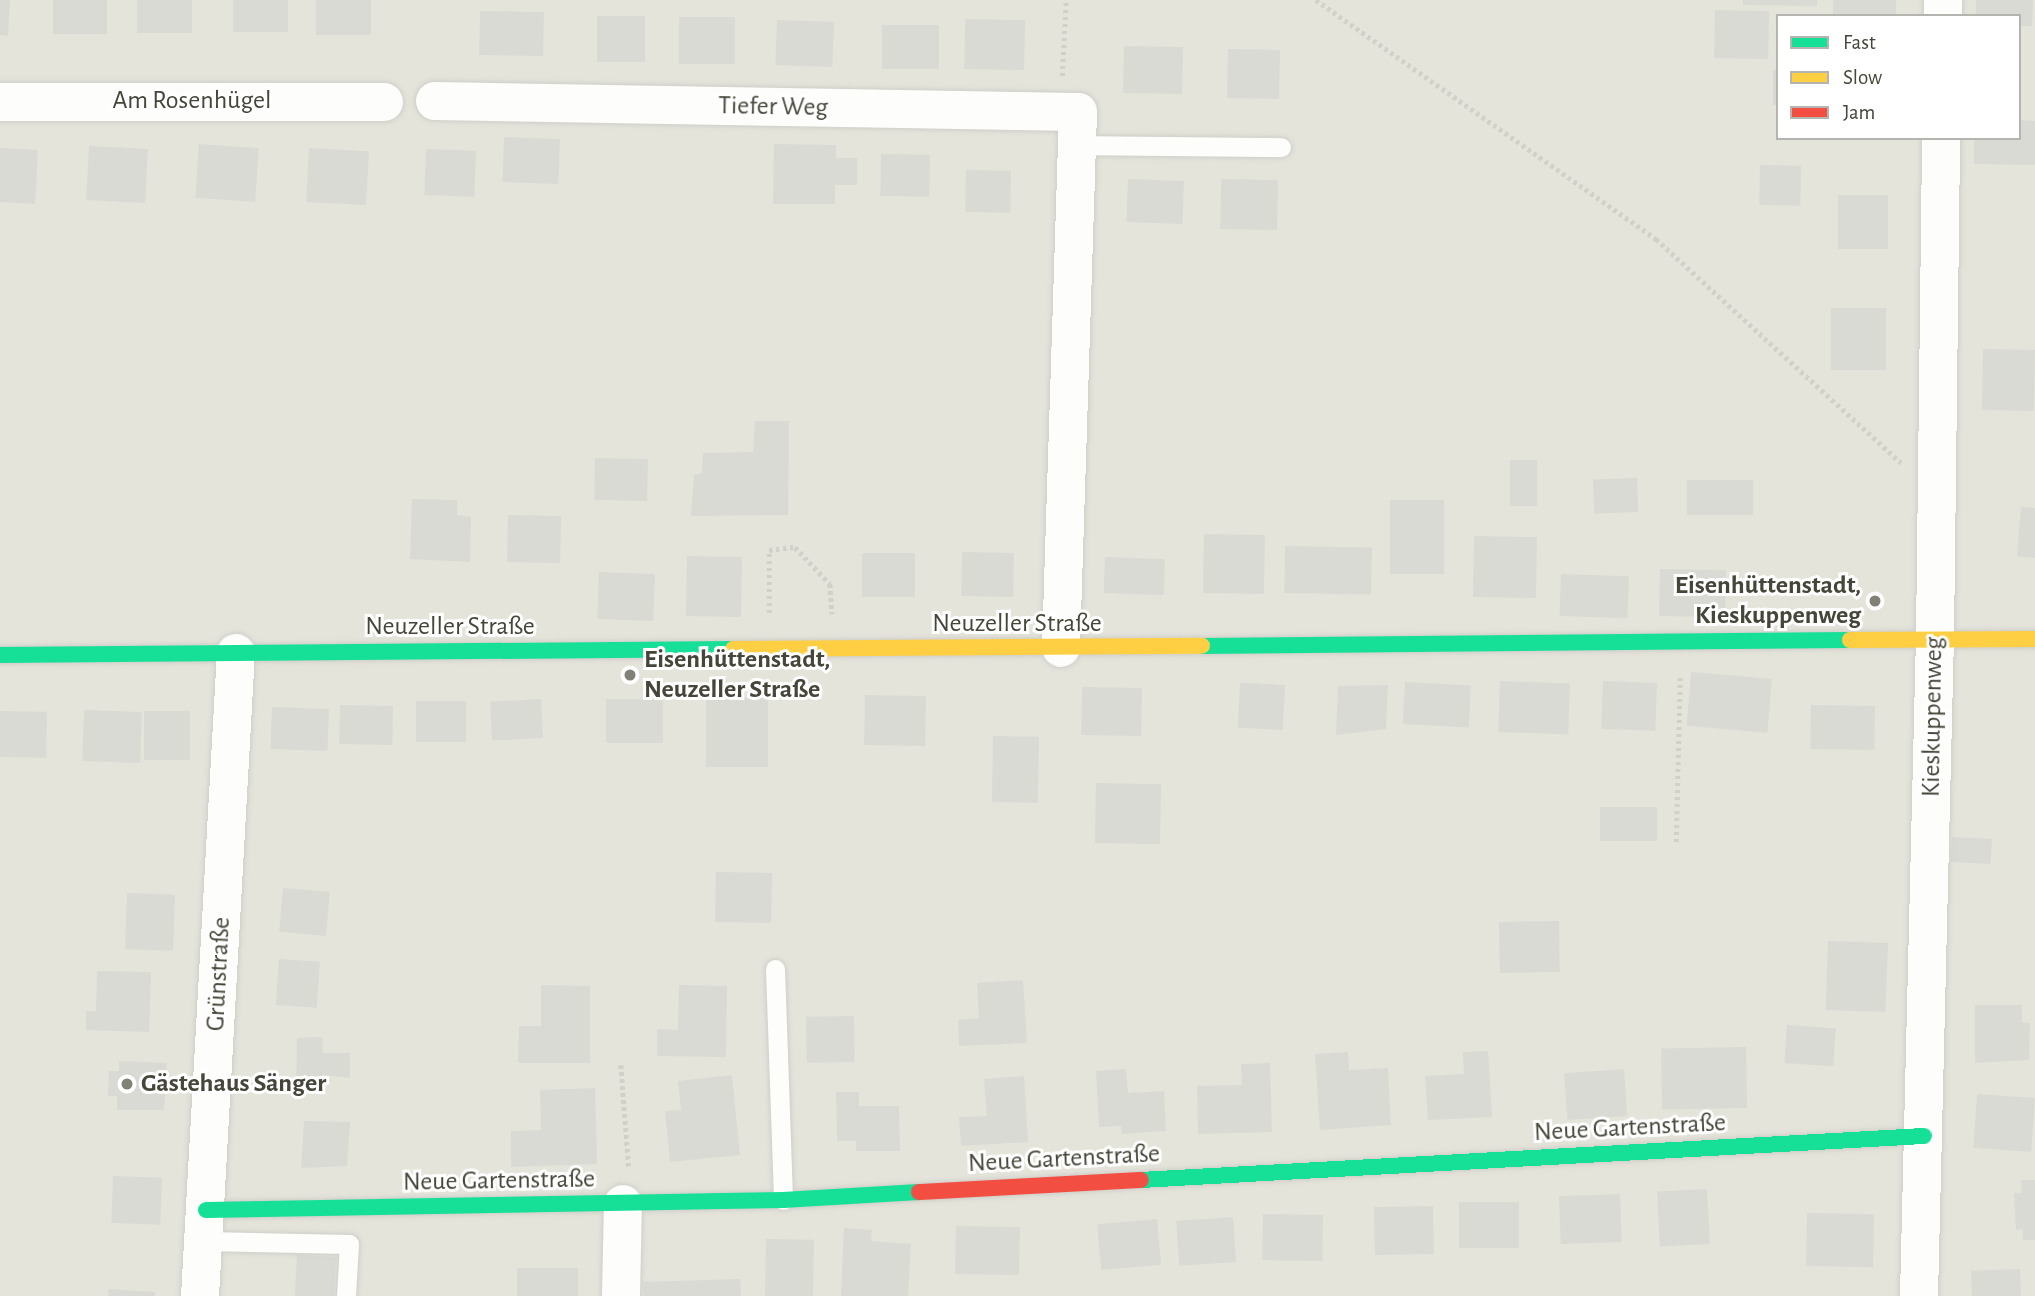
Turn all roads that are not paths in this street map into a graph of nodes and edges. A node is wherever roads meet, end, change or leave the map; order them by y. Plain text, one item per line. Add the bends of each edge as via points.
1 (435, 101) dead end
2 (0, 102) edge
3 (384, 102) dead end
4 (1069, 128) junction
5 (1941, 140) edge
6 (1281, 147) dead end
7 (1935, 637) junction
8 (2035, 639) edge
9 (1061, 648) junction
10 (236, 653) junction
11 (0, 654) edge
12 (775, 969) dead end
13 (1924, 1136) junction
14 (783, 1200) junction
15 (628, 1204) junction
16 (205, 1225) junction
17 (200, 1296) edge
18 (346, 1296) edge
19 (621, 1296) edge
20 (1919, 1296) edge

1 - 4 street, Tiefer Weg
2 - 3 street, Am Rosenhügel
4 - 6 lane, Tiefer Weg
4 - 9 street
5 - 7 street, Kieskuppenweg
7 - 8 main road, Neuzeller Straße
7 - 9 main road, Neuzeller Straße
7 - 13 street, Kieskuppenweg
9 - 10 main road, Neuzeller Straße
10 - 11 main road, Neuzeller Straße
10 - 16 street, Grünstraße
12 - 14 lane
13 - 14 main road, Neue Gartenstraße
13 - 20 street, Kieskuppenweg
14 - 15 main road, Neue Gartenstraße
15 - 16 main road, Neue Gartenstraße
15 - 19 street
16 - 17 street, Grünstraße
16 - 18 lane via 349,1244

